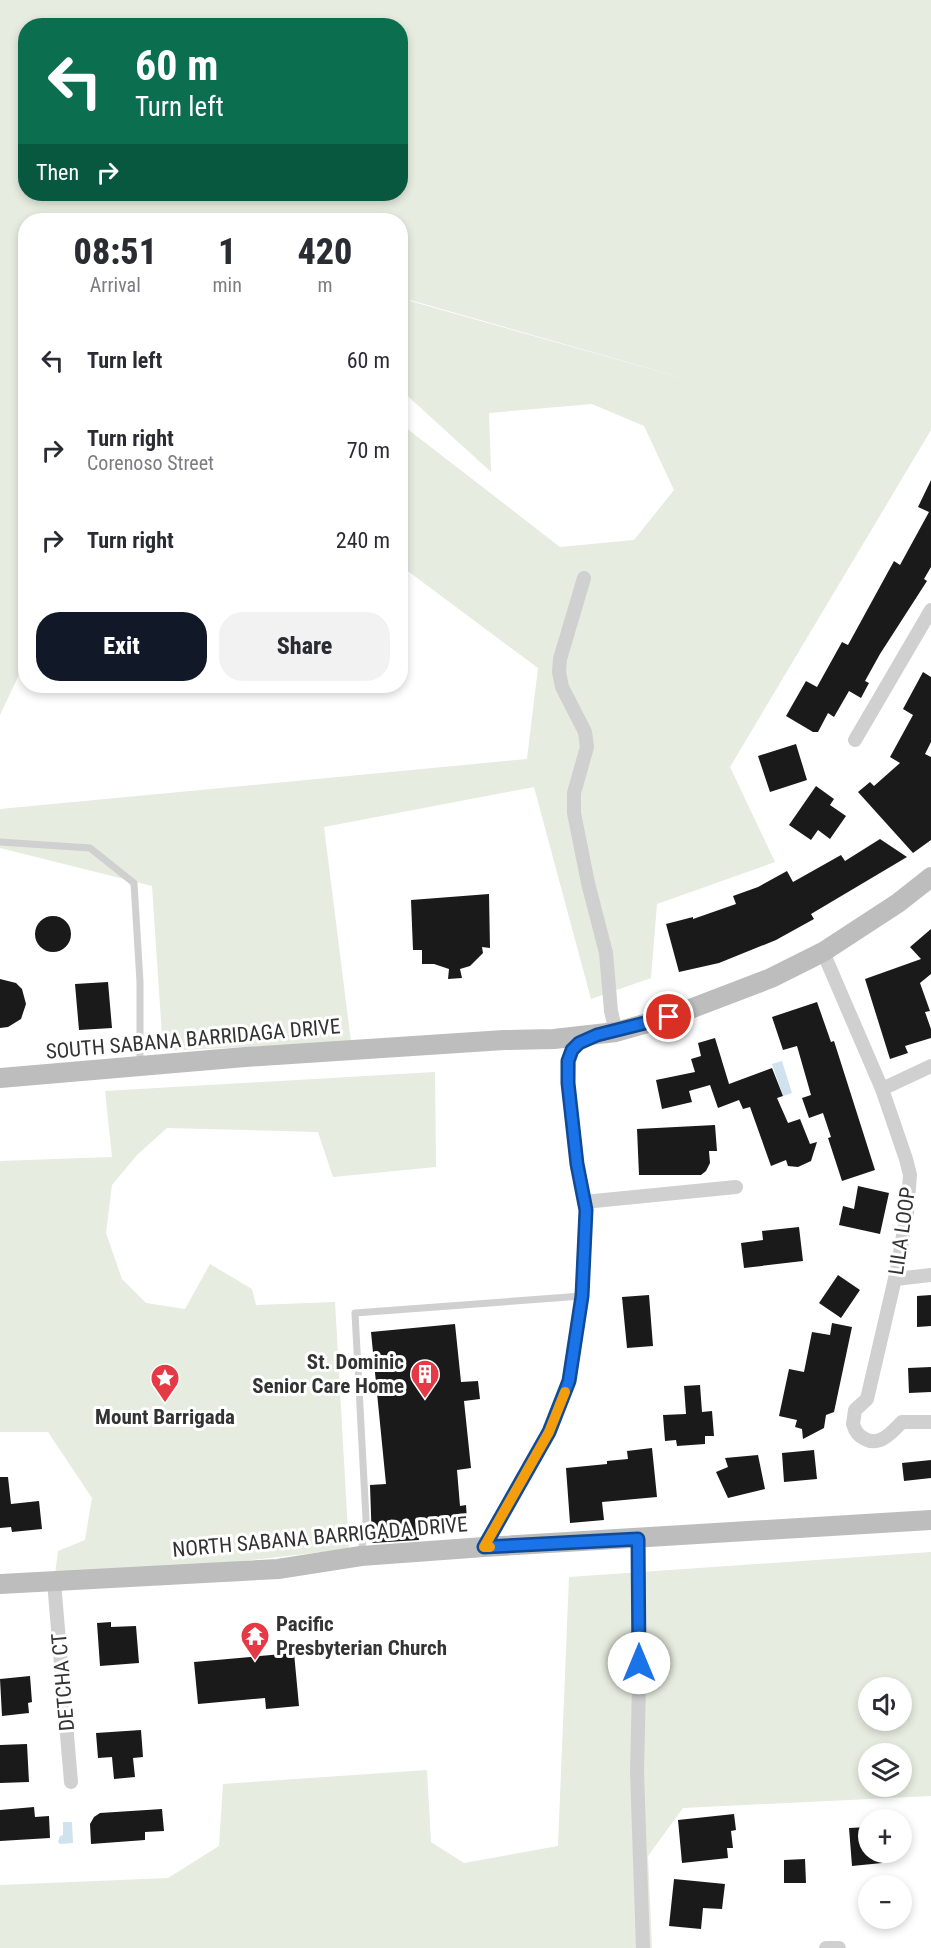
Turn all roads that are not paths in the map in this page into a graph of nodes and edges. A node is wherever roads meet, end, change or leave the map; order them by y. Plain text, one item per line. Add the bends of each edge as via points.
1 (584, 578) dead end
2 (931, 610) edge
3 (855, 740) dead end
4 (0, 842) edge
5 (931, 877) edge
6 (823, 952) junction
7 (616, 1032) junction
8 (597, 1035) junction
9 (140, 1066) junction
10 (931, 1066) edge
11 (0, 1078) edge
12 (882, 1089) junction
13 (736, 1187) dead end
14 (584, 1202) junction
15 (931, 1275) edge
16 (895, 1279) junction
17 (582, 1296) junction
18 (931, 1422) edge
19 (931, 1520) edge
20 (638, 1539) junction
21 (484, 1547) junction
22 (360, 1556) junction
23 (54, 1582) junction
24 (0, 1584) edge
25 (71, 1782) dead end
26 (643, 1948) edge
27 (826, 1948) edge
28 (839, 1948) edge

1 - 7 street via 559,672 562,687 585,732 587,747 574,793 573,813 606,954
2 - 3 street
4 - 9 lane via 90,848 135,883
5 - 6 main road, SOUTH SABANA BARRIDAGA DRIVE
6 - 7 main road, SOUTH SABANA BARRIDAGA DRIVE via 771,978 669,1017
6 - 12 street, LILA LOOP
7 - 8 main road, SOUTH SABANA BARRIDAGA DRIVE
8 - 9 main road, SOUTH SABANA BARRIDAGA DRIVE
8 - 14 street via 579,1043 568,1061
9 - 11 main road, SOUTH SABANA BARRIDAGA DRIVE
10 - 12 street
12 - 16 street, LILA LOOP via 910,1175
13 - 14 street
14 - 17 street
15 - 16 street
16 - 18 street, LILA LOOP via 867,1399 855,1410 853,1424 860,1436 873,1442 882,1440 902,1422
17 - 21 street via 569,1381 549,1432
17 - 22 lane via 356,1313 366,1519
19 - 20 main road, NORTH SABANA BARRIGADA DRIVE
20 - 21 main road, NORTH SABANA BARRIGADA DRIVE
20 - 26 street via 637,1772
21 - 22 main road, NORTH SABANA BARRIGADA DRIVE
22 - 23 main road, NORTH SABANA BARRIGADA DRIVE via 279,1569
23 - 24 main road, NORTH SABANA BARRIGADA DRIVE
23 - 25 street, DETCHA CT
27 - 28 street

